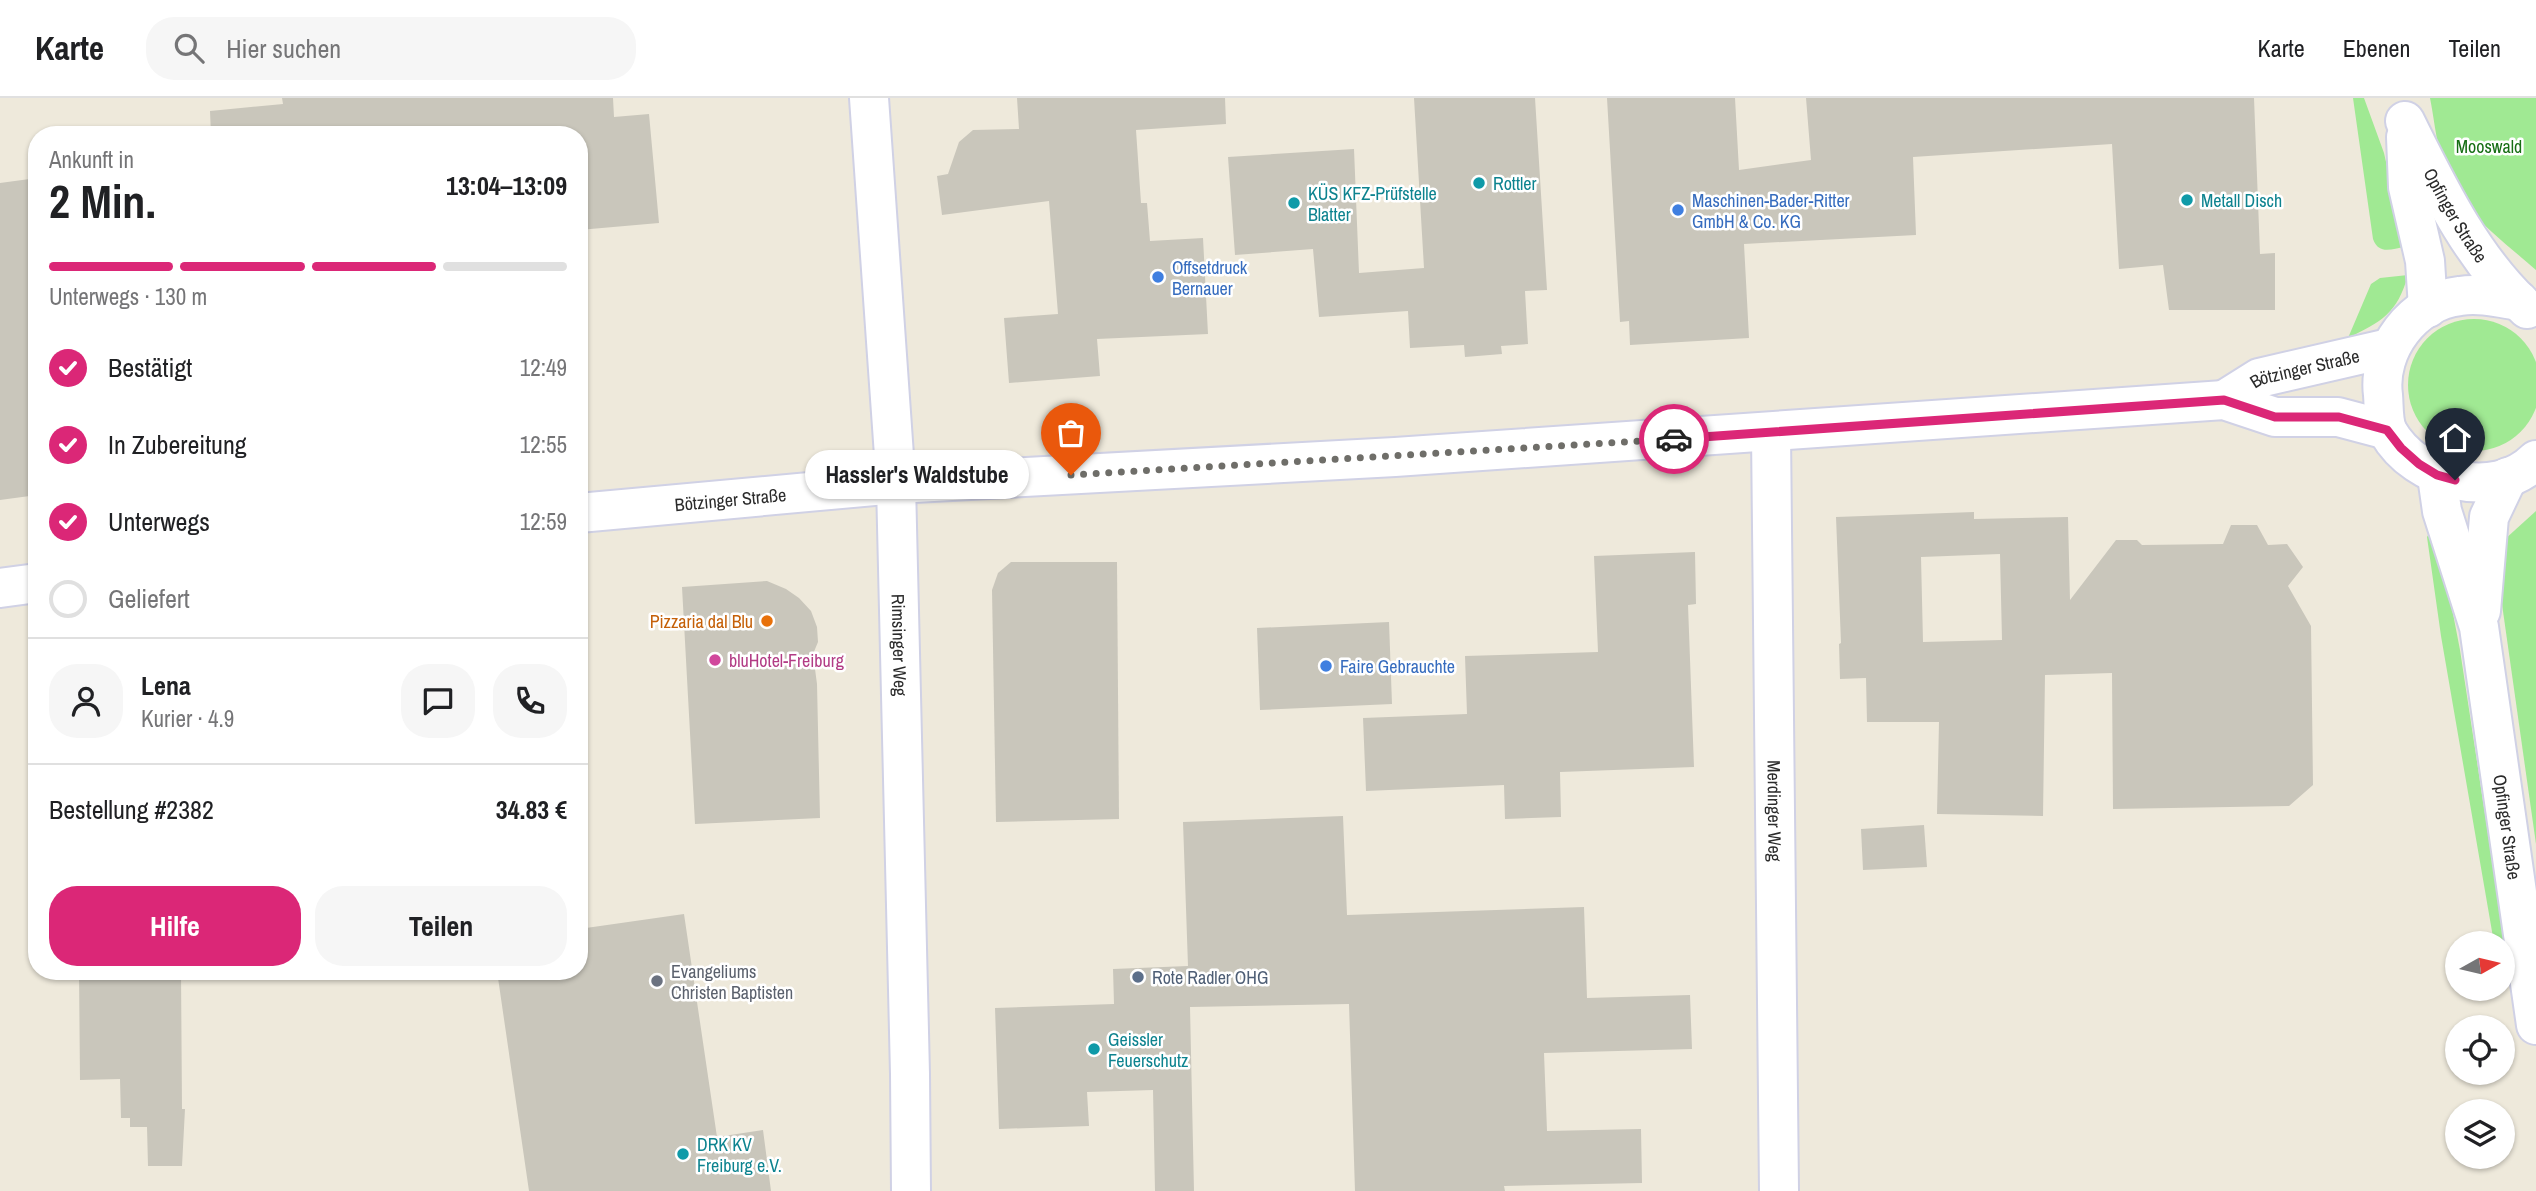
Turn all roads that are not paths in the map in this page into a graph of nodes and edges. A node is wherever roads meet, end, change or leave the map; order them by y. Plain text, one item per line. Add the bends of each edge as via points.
1 (869, 98) edge
2 (2403, 110) edge
3 (2428, 307) junction
4 (2527, 309) edge
5 (2389, 348) junction
6 (2224, 400) junction
7 (2387, 430) junction
8 (1771, 433) junction
9 (2522, 469) edge
10 (2437, 475) junction
11 (896, 484) junction
12 (588, 512) edge
13 (28, 584) edge
14 (0, 588) edge
15 (2479, 627) junction
16 (2536, 1025) edge
17 (911, 1191) edge
18 (1779, 1191) edge

1 - 11 street, Rimsinger Weg
2 - 3 street, Opfinger Straße via 2408,187 2425,261
2 - 4 street, Opfinger Straße via 2439,189 2478,253
3 - 4 street, Opfinger Straße via 2458,296 2493,296
3 - 5 street, Opfinger Straße via 2398,333
5 - 6 street, Bötzinger Straße via 2259,378
5 - 7 street, Opfinger Straße via 2381,378
6 - 7 street, Bötzinger Straße via 2275,417 2339,417
6 - 8 street, Bötzinger Straße
7 - 10 street, Opfinger Straße via 2401,448
8 - 11 street, Bötzinger Straße
8 - 18 street, Merdinger Weg
9 - 10 street, Opfinger Straße via 2473,484
9 - 15 street, Opfinger Straße via 2489,517
10 - 15 street, Opfinger Straße via 2442,511
11 - 12 street, Bötzinger Straße
11 - 17 street, Rimsinger Weg
13 - 14 street
15 - 16 street, Opfinger Straße

